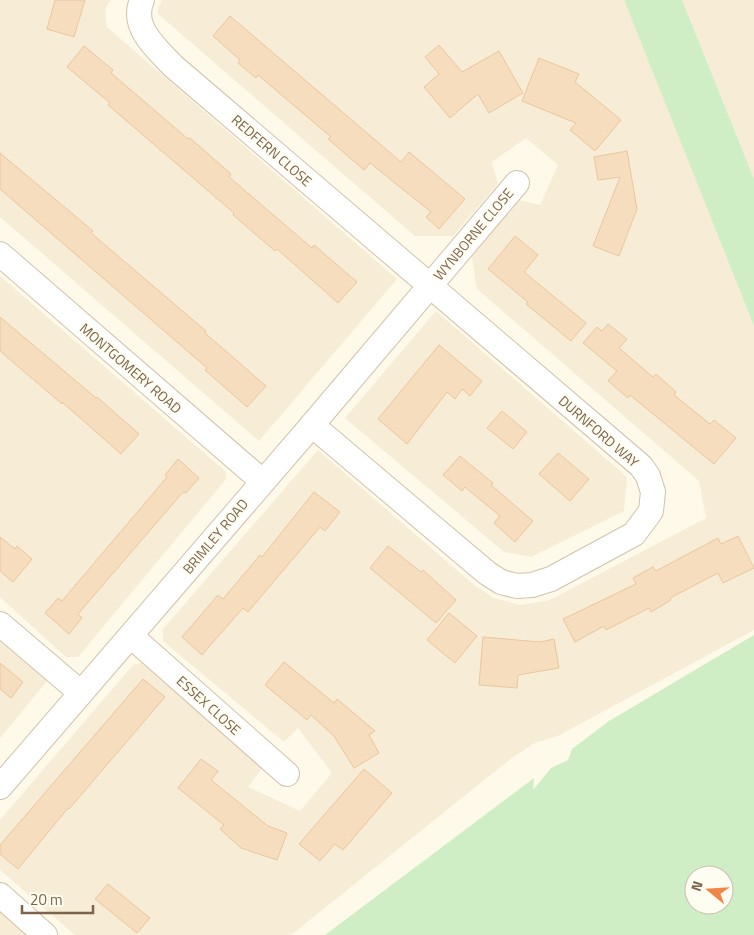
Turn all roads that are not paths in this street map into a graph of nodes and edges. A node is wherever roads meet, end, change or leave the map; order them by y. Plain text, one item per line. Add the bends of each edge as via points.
1 (142, 0) edge
2 (517, 183) dead end
3 (0, 254) edge
4 (430, 286) junction
5 (312, 425) junction
6 (262, 481) junction
7 (0, 624) edge
8 (131, 636) junction
9 (81, 693) junction
10 (287, 774) dead end
11 (0, 787) edge
12 (0, 895) edge
13 (45, 935) edge

1 - 4 street, REDFERN CLOSE via 139,6 145,35 173,66
2 - 4 street, WYNBORNE CLOSE
3 - 6 street, MONTGOMERY ROAD
4 - 5 street, BRIMLEY ROAD
4 - 5 street, DURNFORD WAY via 641,466 653,492 651,511 634,534 551,579 517,586 501,582 486,573
5 - 6 street, BRIMLEY ROAD
6 - 8 street, BRIMLEY ROAD
7 - 9 street
8 - 9 street, BRIMLEY ROAD
8 - 10 street, ESSEX CLOSE
9 - 11 street, BRIMLEY ROAD
12 - 13 street

